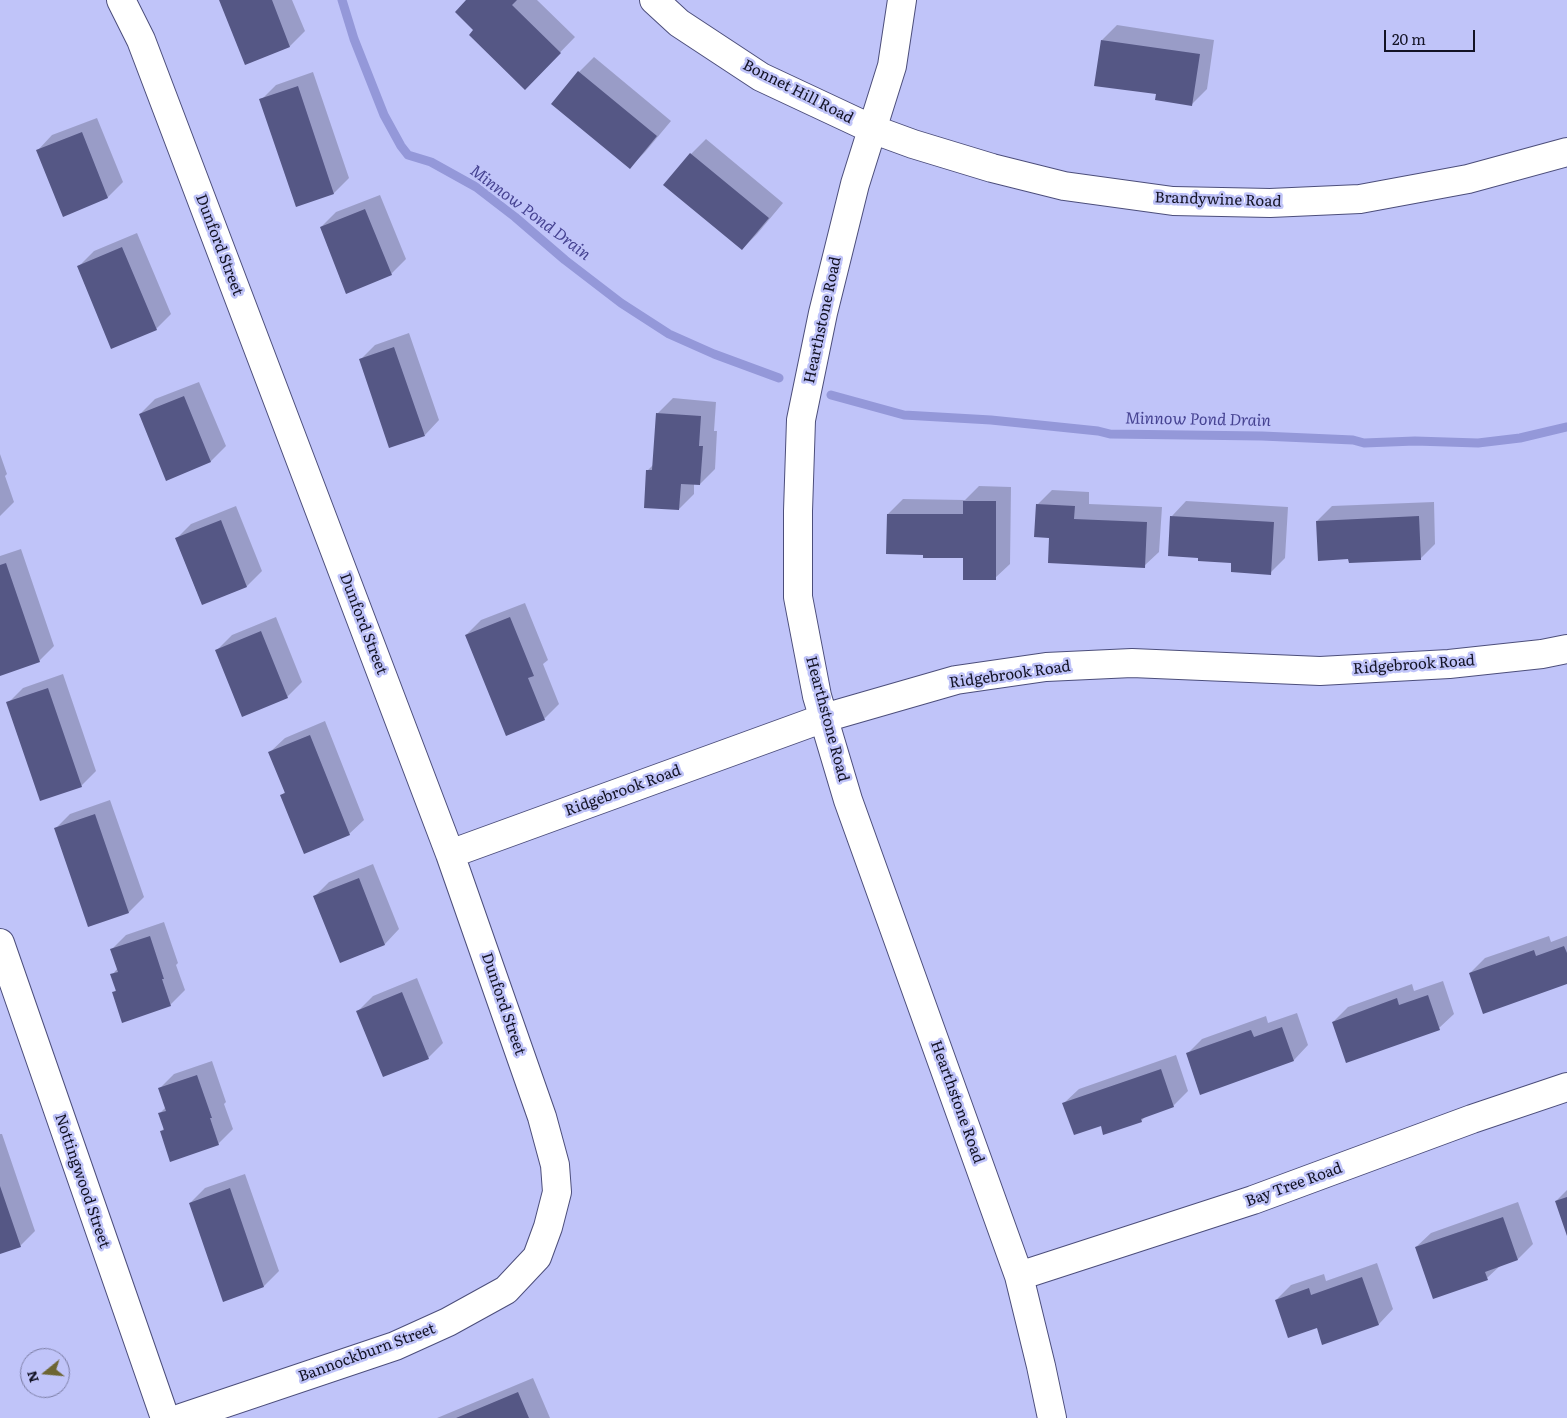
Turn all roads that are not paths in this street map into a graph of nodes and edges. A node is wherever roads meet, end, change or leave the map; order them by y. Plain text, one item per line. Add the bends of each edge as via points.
1 (122, 0) edge
2 (654, 0) edge
3 (902, 0) edge
4 (872, 129) junction
5 (1567, 152) edge
6 (1567, 650) edge
7 (824, 718) junction
8 (450, 854) junction
9 (0, 943) edge
10 (1567, 1087) edge
11 (537, 1257) joint
12 (1018, 1276) junction
13 (165, 1418) edge
14 (181, 1418) edge
15 (1052, 1418) edge

1 - 8 street, Dunford Street via 141,40
2 - 4 street, Bonnet Hill Road via 679,23 761,77
3 - 4 street, Hearthstone Road via 892,66
4 - 5 street, Brandywine Road via 992,168 1064,186 1173,201 1270,203 1360,200 1468,179
4 - 7 street, Hearthstone Road via 823,313 801,420 798,597
6 - 7 street, Ridgebrook Road via 1449,664 1320,671 1132,663 1046,666 956,680
7 - 8 street, Ridgebrook Road
7 - 12 street, Hearthstone Road via 848,800
8 - 11 street, Dunford Street via 542,1117 555,1165 557,1192
9 - 13 street, Nottingwood Street
10 - 12 street, Bay Tree Road via 1472,1118 1253,1200
11 - 14 street, Bannockburn Street via 506,1290 395,1346
12 - 15 street, Hearthstone Road

